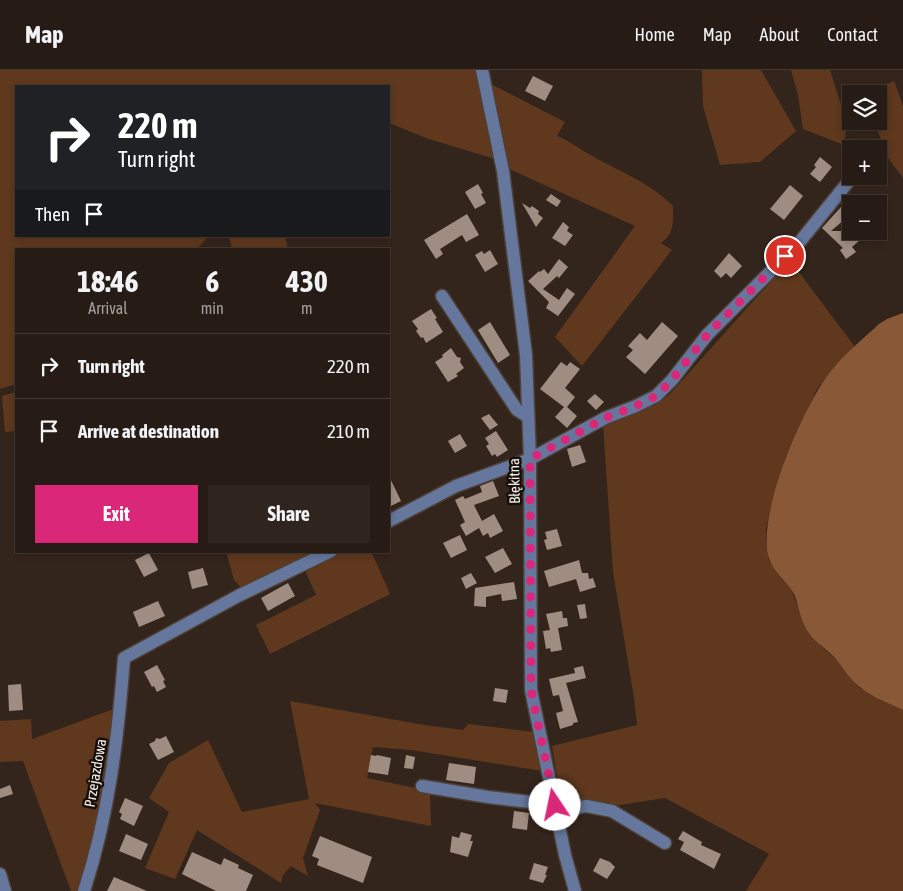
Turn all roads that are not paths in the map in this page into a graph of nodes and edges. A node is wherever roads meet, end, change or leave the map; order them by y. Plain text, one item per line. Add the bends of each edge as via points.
1 (482, 70) edge
2 (845, 185) edge
3 (442, 296) dead end
4 (528, 418) junction
5 (530, 459) junction
6 (390, 520) edge
7 (327, 553) edge
8 (422, 786) dead end
9 (555, 809) junction
10 (665, 843) dead end
11 (0, 874) edge
12 (5, 891) edge
13 (84, 891) edge
14 (575, 891) edge

1 - 4 street, Błękitna via 503,170 526,354
2 - 5 street via 798,244 707,335 656,396 605,418
3 - 4 street via 517,410
4 - 5 street, Błękitna
5 - 6 street via 456,486
5 - 9 street, Błękitna via 531,690
7 - 13 street, Przejazdowa via 238,596 124,658 112,780
8 - 9 street
9 - 10 street via 586,806 612,811
9 - 14 street, Błękitna
11 - 12 street

